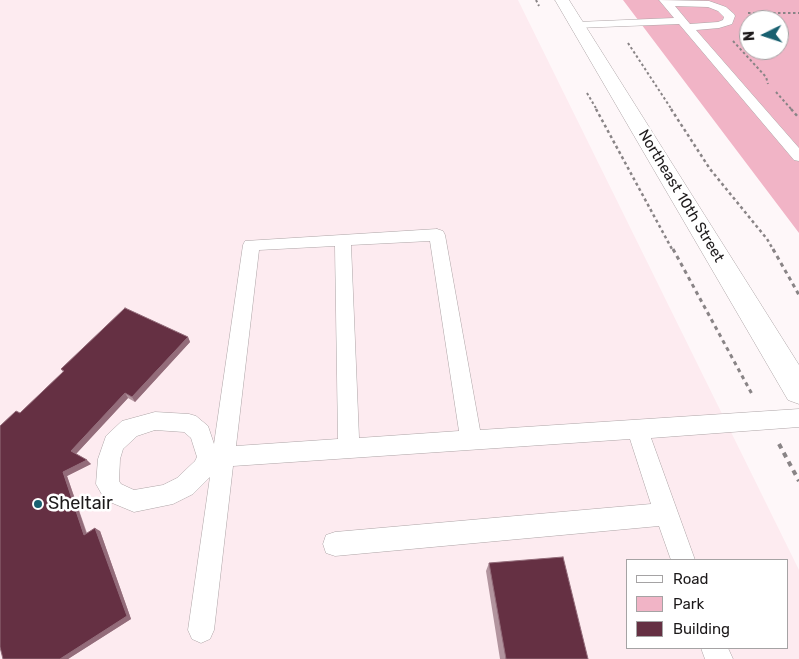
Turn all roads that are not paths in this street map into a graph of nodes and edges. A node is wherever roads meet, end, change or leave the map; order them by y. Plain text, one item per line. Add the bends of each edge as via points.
1 (667, 4) edge
2 (653, 9) dead end
3 (572, 12) edge
4 (685, 24) junction
5 (799, 157) edge
6 (343, 240) junction
7 (799, 391) edge
8 (799, 418) edge
9 (637, 429) junction
10 (472, 441) junction
11 (349, 449) junction
12 (216, 457) junction
13 (666, 514) junction
14 (334, 544) dead end
15 (683, 559) edge
16 (201, 630) dead end

1 - 2 lane
1 - 4 lane
1 - 4 lane via 709,4 730,16 724,24
3 - 4 lane via 615,23
3 - 7 street, Northeast 10th Street
4 - 5 lane
6 - 10 lane via 436,235
6 - 11 lane
6 - 12 lane via 251,245
8 - 9 lane
9 - 10 lane
9 - 13 lane
10 - 11 lane
11 - 12 lane
12 - 12 lane via 190,423 155,421 130,428 114,443 107,484 113,492 134,501 166,496 184,486
12 - 16 lane
13 - 14 lane
13 - 15 lane

